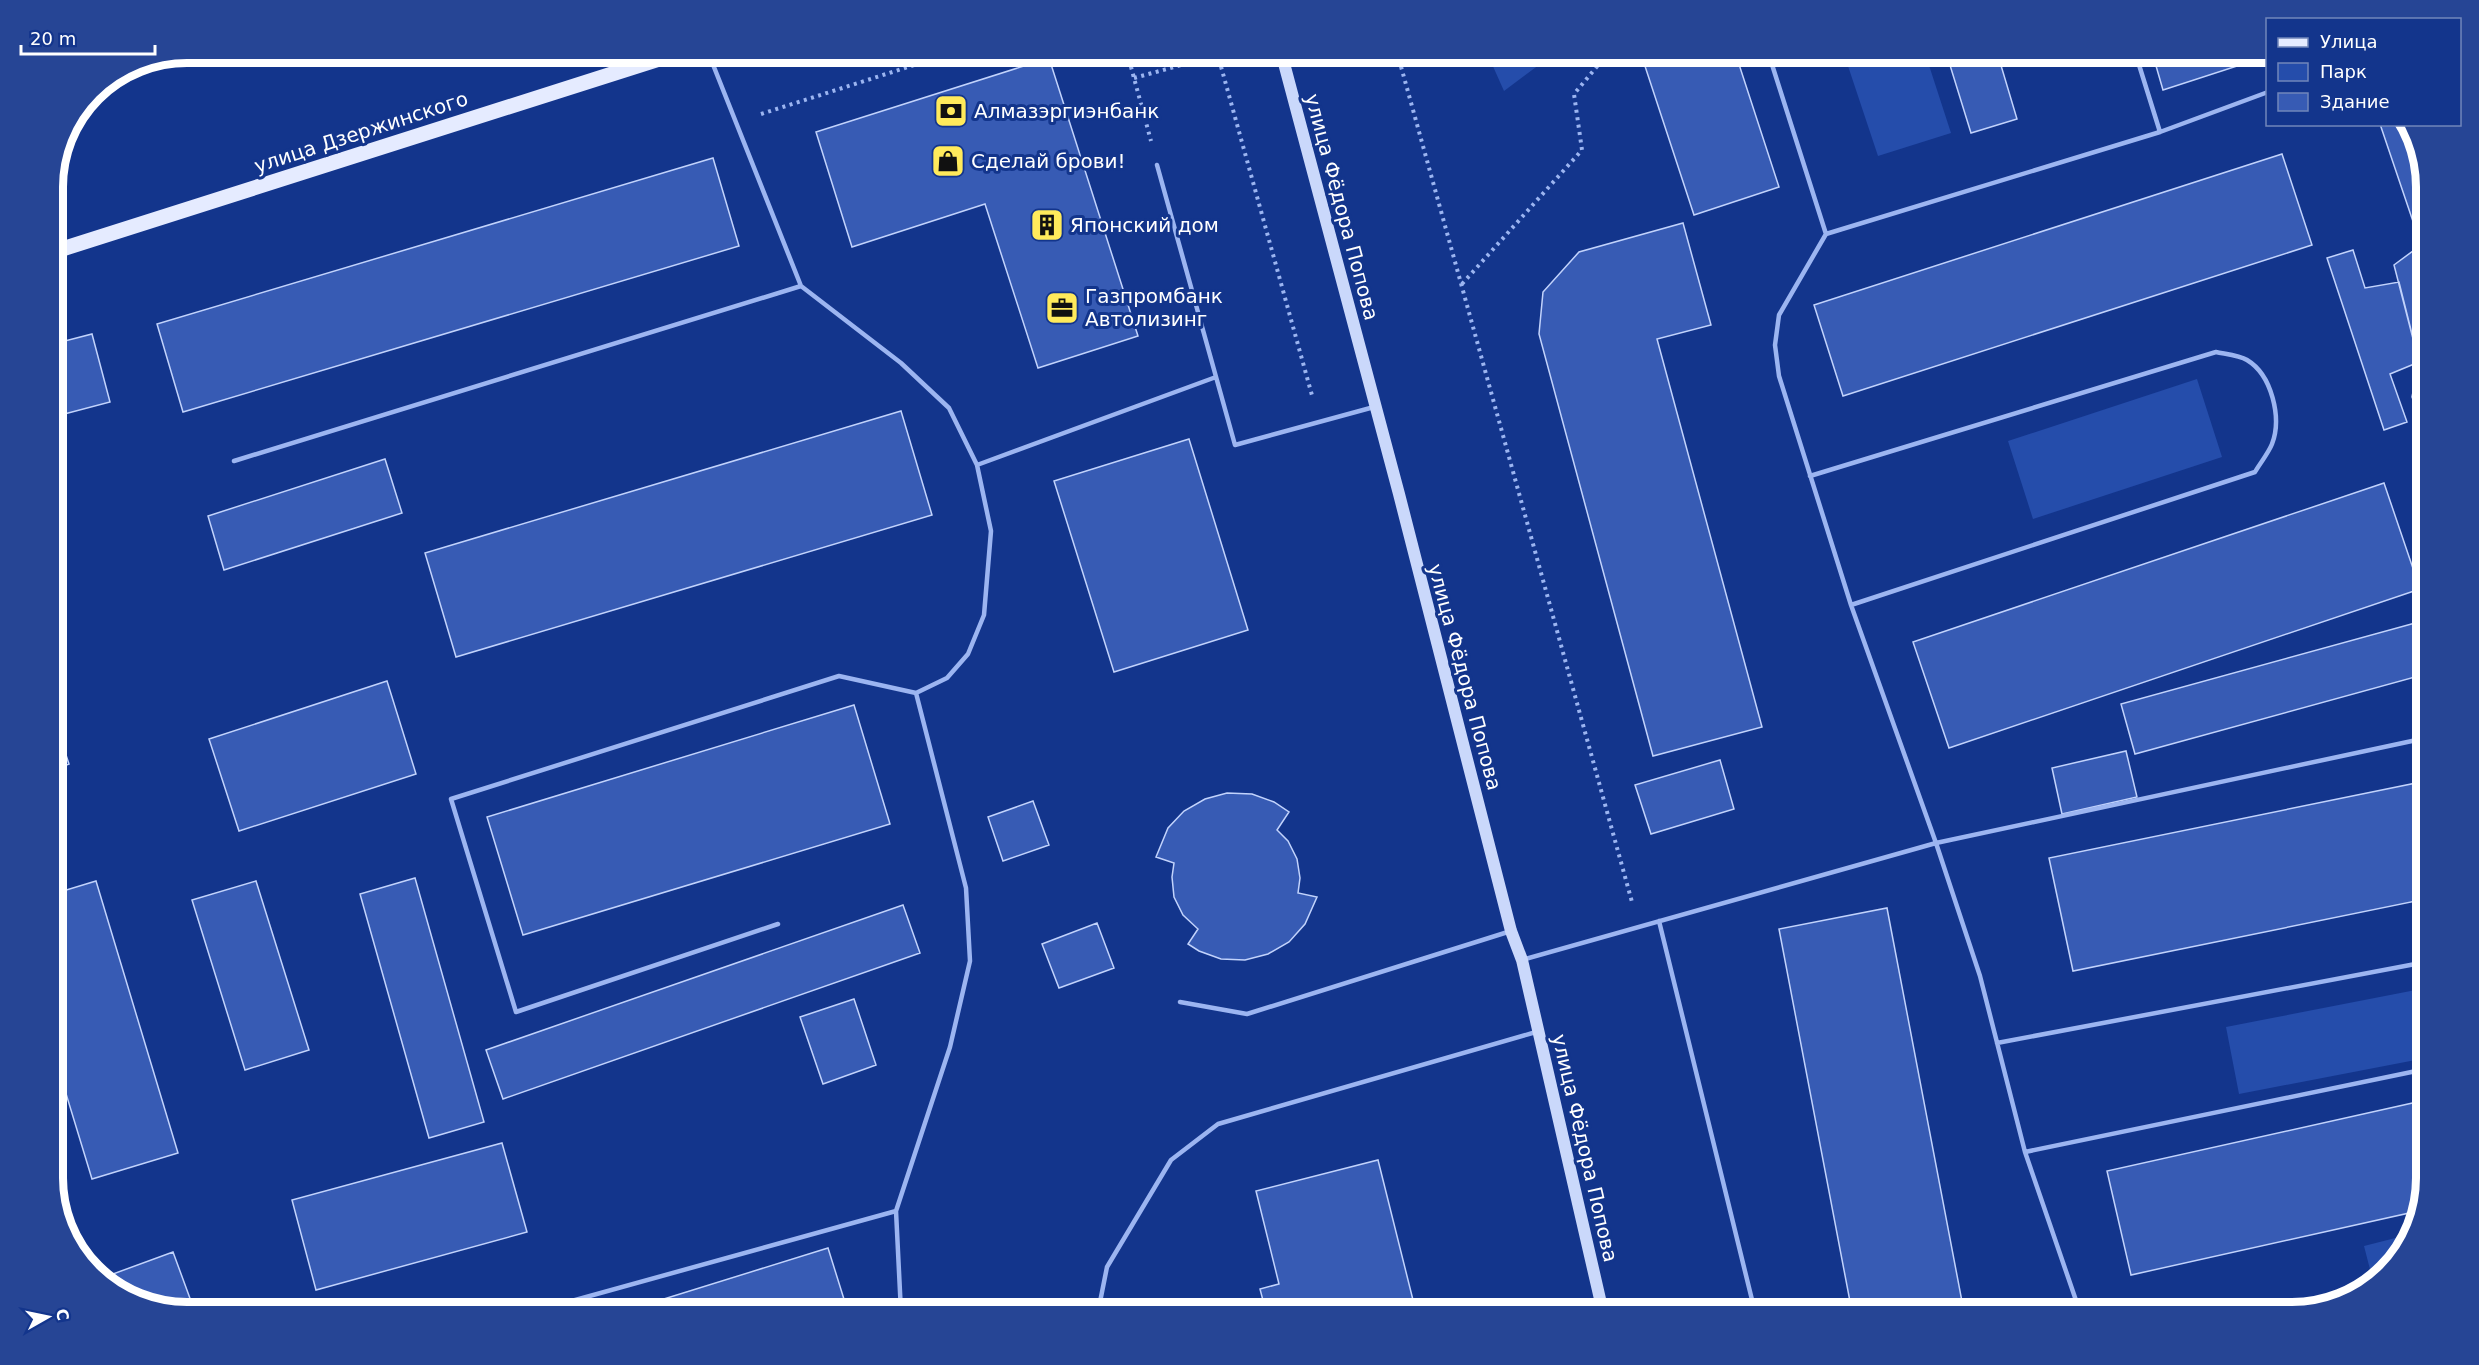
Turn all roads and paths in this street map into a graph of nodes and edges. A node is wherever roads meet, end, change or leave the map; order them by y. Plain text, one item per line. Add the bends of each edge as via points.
1 (646, 63) edge
2 (712, 63) edge
3 (921, 63) edge
4 (1130, 63) edge
5 (1186, 63) edge
6 (1220, 63) edge
7 (1284, 63) edge
8 (1400, 63) edge
9 (1600, 63) edge
10 (1772, 63) edge
11 (2138, 63) edge
12 (1134, 78) junction
13 (2266, 93) edge
14 (736, 122) junction
15 (2160, 132) junction
16 (1157, 165) joint
17 (1826, 234) junction
18 (63, 249) edge
19 (1462, 285) junction
20 (801, 286) junction
21 (1216, 377) junction
22 (1374, 407) junction
23 (1320, 422) junction
24 (234, 461) dead end
25 (977, 465) junction
26 (1810, 476) junction
27 (1851, 605) junction
28 (916, 693) junction
29 (2416, 740) edge
30 (1936, 843) junction
31 (1659, 921) junction
32 (778, 924) dead end
33 (1639, 927) junction
34 (1511, 931) junction
35 (1522, 960) junction
36 (2416, 964) edge
37 (1179, 1002) dead end
38 (1539, 1031) junction
39 (1997, 1043) junction
40 (2416, 1071) edge
41 (2025, 1152) junction
42 (896, 1211) junction
43 (568, 1302) edge
44 (901, 1302) edge
45 (1100, 1302) edge
46 (1601, 1302) edge
47 (1753, 1302) edge
48 (2077, 1302) edge

1 - 18 main road, улица Дзержинского
2 - 14 lane
3 - 14 path
4 - 12 path
5 - 12 path
6 - 23 path
7 - 22 street, улица Фёдора Попова
8 - 19 path
9 - 19 path via 1574,94 1582,150
10 - 17 lane
11 - 15 lane
12 - 16 path
13 - 15 lane
14 - 20 lane
15 - 17 lane
16 - 21 lane
17 - 26 lane via 1779,315 1774,345 1779,376
19 - 33 path
20 - 24 lane
20 - 25 lane via 901,363 949,408
21 - 23 lane via 1235,445
21 - 25 lane
22 - 23 lane
22 - 34 street, улица Фёдора Попова via 1400,494
25 - 28 lane via 991,531 984,615 968,654 947,678
26 - 27 lane
26 - 27 lane via 2216,352 2247,359 2264,375 2271,395 2276,418 2272,444 2255,472
27 - 30 lane
28 - 32 lane via 839,676 451,800 516,1012
28 - 42 lane via 966,888 970,961 950,1047
29 - 30 lane
30 - 31 lane
30 - 39 lane via 1980,976
31 - 33 lane
31 - 47 lane
33 - 35 lane
34 - 35 street, улица Фёдора Попова
34 - 37 lane via 1247,1014
35 - 38 street, улица Фёдора Попова
36 - 39 lane
38 - 45 lane via 1218,1124 1171,1160 1107,1267
38 - 46 street, улица Фёдора Попова
39 - 41 lane
40 - 41 lane
41 - 48 lane
42 - 43 lane
42 - 44 lane

